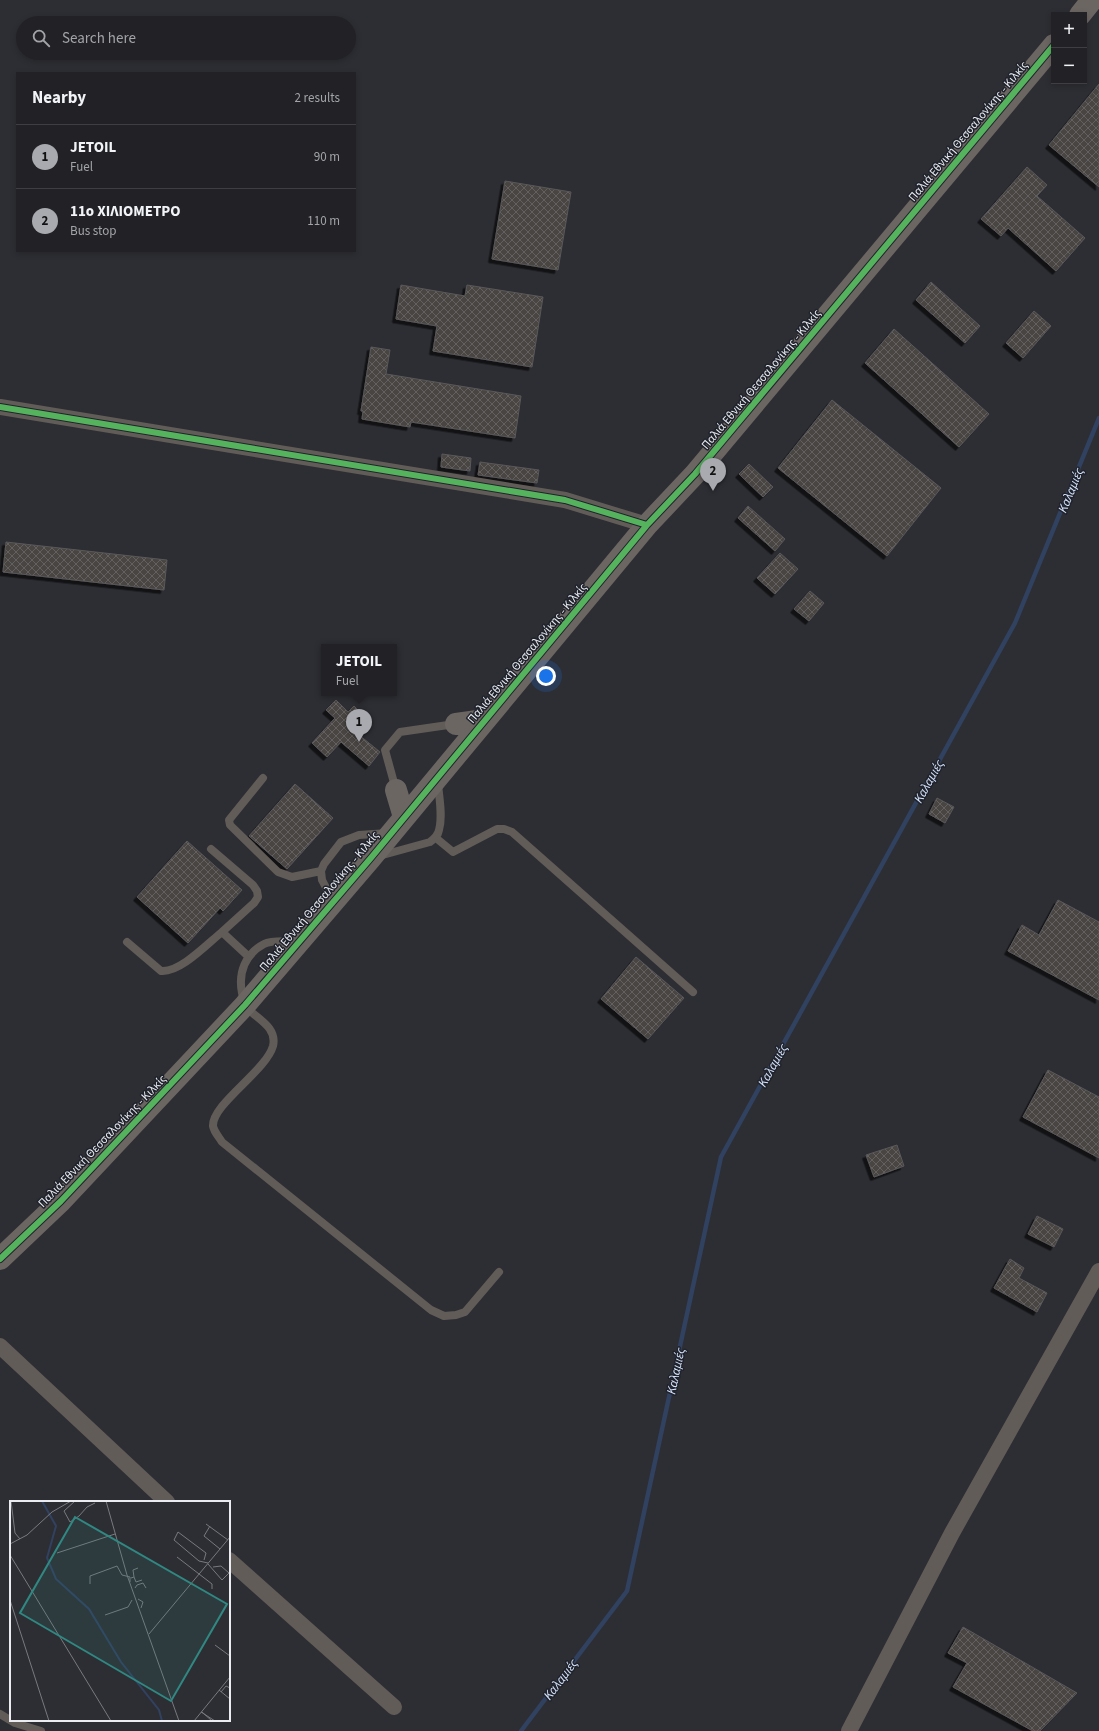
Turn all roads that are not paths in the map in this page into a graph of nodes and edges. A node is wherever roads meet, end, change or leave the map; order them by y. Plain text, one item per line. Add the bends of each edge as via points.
1 (1092, 0) edge
2 (1082, 12) edge
3 (1051, 48) edge
4 (0, 407) edge
5 (647, 525) junction
6 (485, 720) junction
7 (456, 724) joint
8 (437, 776) junction
9 (263, 778) dead end
10 (396, 790) joint
11 (398, 825) junction
12 (436, 838) junction
13 (211, 849) dead end
14 (370, 859) junction
15 (321, 871) junction
16 (334, 901) junction
17 (222, 932) junction
18 (301, 940) junction
19 (127, 942) dead end
20 (249, 957) junction
21 (693, 992) dead end
22 (245, 1005) junction
23 (0, 1260) edge
24 (1099, 1271) edge
25 (499, 1272) dead end
26 (0, 1346) edge
27 (166, 1501) edge
28 (230, 1561) edge
29 (394, 1707) dead end
30 (0, 1714) edge
31 (10, 1720) edge
32 (12, 1721) edge
33 (41, 1731) edge
34 (849, 1731) edge

1 - 2 main road
3 - 5 main road, Παλιά Εθνική Θεσσαλονίκης - Κιλκίς via 695,474
4 - 5 street via 565,500
5 - 6 main road, Παλιά Εθνική Θεσσαλονίκης - Κιλκίς
6 - 7 main road
6 - 8 main road, Παλιά Εθνική Θεσσαλονίκης - Κιλκίς
7 - 10 lane via 400,732 385,750
8 - 11 main road, Παλιά Εθνική Θεσσαλονίκης - Κιλκίς
8 - 12 lane via 440,820
9 - 15 lane via 229,820 230,825 278,872 292,877
10 - 11 main road
11 - 14 main road, Παλιά Εθνική Θεσσαλονίκης - Κιλκίς
11 - 15 lane via 341,842
12 - 14 lane
12 - 21 lane via 453,852 497,829 512,832
13 - 17 lane via 253,885 258,897
14 - 16 main road, Παλιά Εθνική Θεσσαλονίκης - Κιλκίς
15 - 16 lane via 322,880
16 - 18 main road, Παλιά Εθνική Θεσσαλονίκης - Κιλκίς
17 - 19 lane via 179,967 166,972 161,972
17 - 20 lane
18 - 20 lane via 265,943
18 - 22 main road, Παλιά Εθνική Θεσσαλονίκης - Κιλκίς
20 - 22 lane via 242,966 240,976
22 - 23 main road, Παλιά Εθνική Θεσσαλονίκης - Κιλκίς via 66,1196
22 - 25 lane via 268,1026 273,1036 273,1046 267,1058 221,1108 216,1117 213,1124 222,1142 431,1310 444,1316 465,1312
24 - 34 street via 952,1533
26 - 27 street
28 - 29 street
30 - 31 lane
32 - 33 lane

